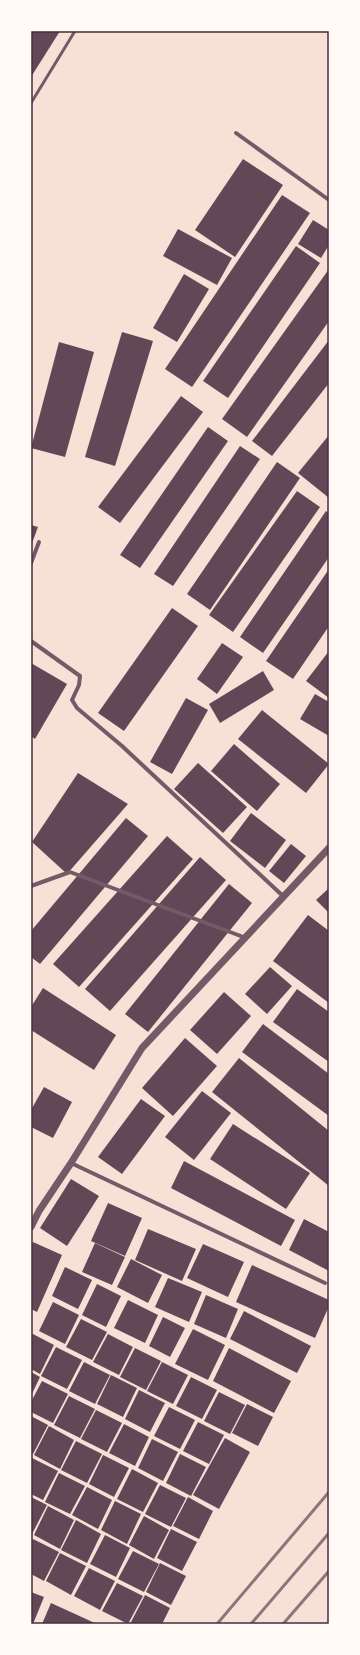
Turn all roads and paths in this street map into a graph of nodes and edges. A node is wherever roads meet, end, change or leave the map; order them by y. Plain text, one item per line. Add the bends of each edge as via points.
1 (75, 31) edge
2 (31, 102) edge
3 (236, 133) dead end
4 (329, 200) edge
5 (39, 542) dead end
6 (31, 563) edge
7 (31, 641) edge
8 (329, 848) edge
9 (31, 886) edge
10 (284, 897) junction
11 (246, 938) junction
12 (71, 1163) junction
13 (31, 1227) edge
14 (325, 1283) dead end

1 - 2 lane
3 - 4 street
5 - 6 street
7 - 10 street via 80,676 72,700 77,708 122,746
8 - 10 street
9 - 11 street via 70,872
10 - 11 street
11 - 12 street via 142,1048
12 - 13 street
12 - 14 street

